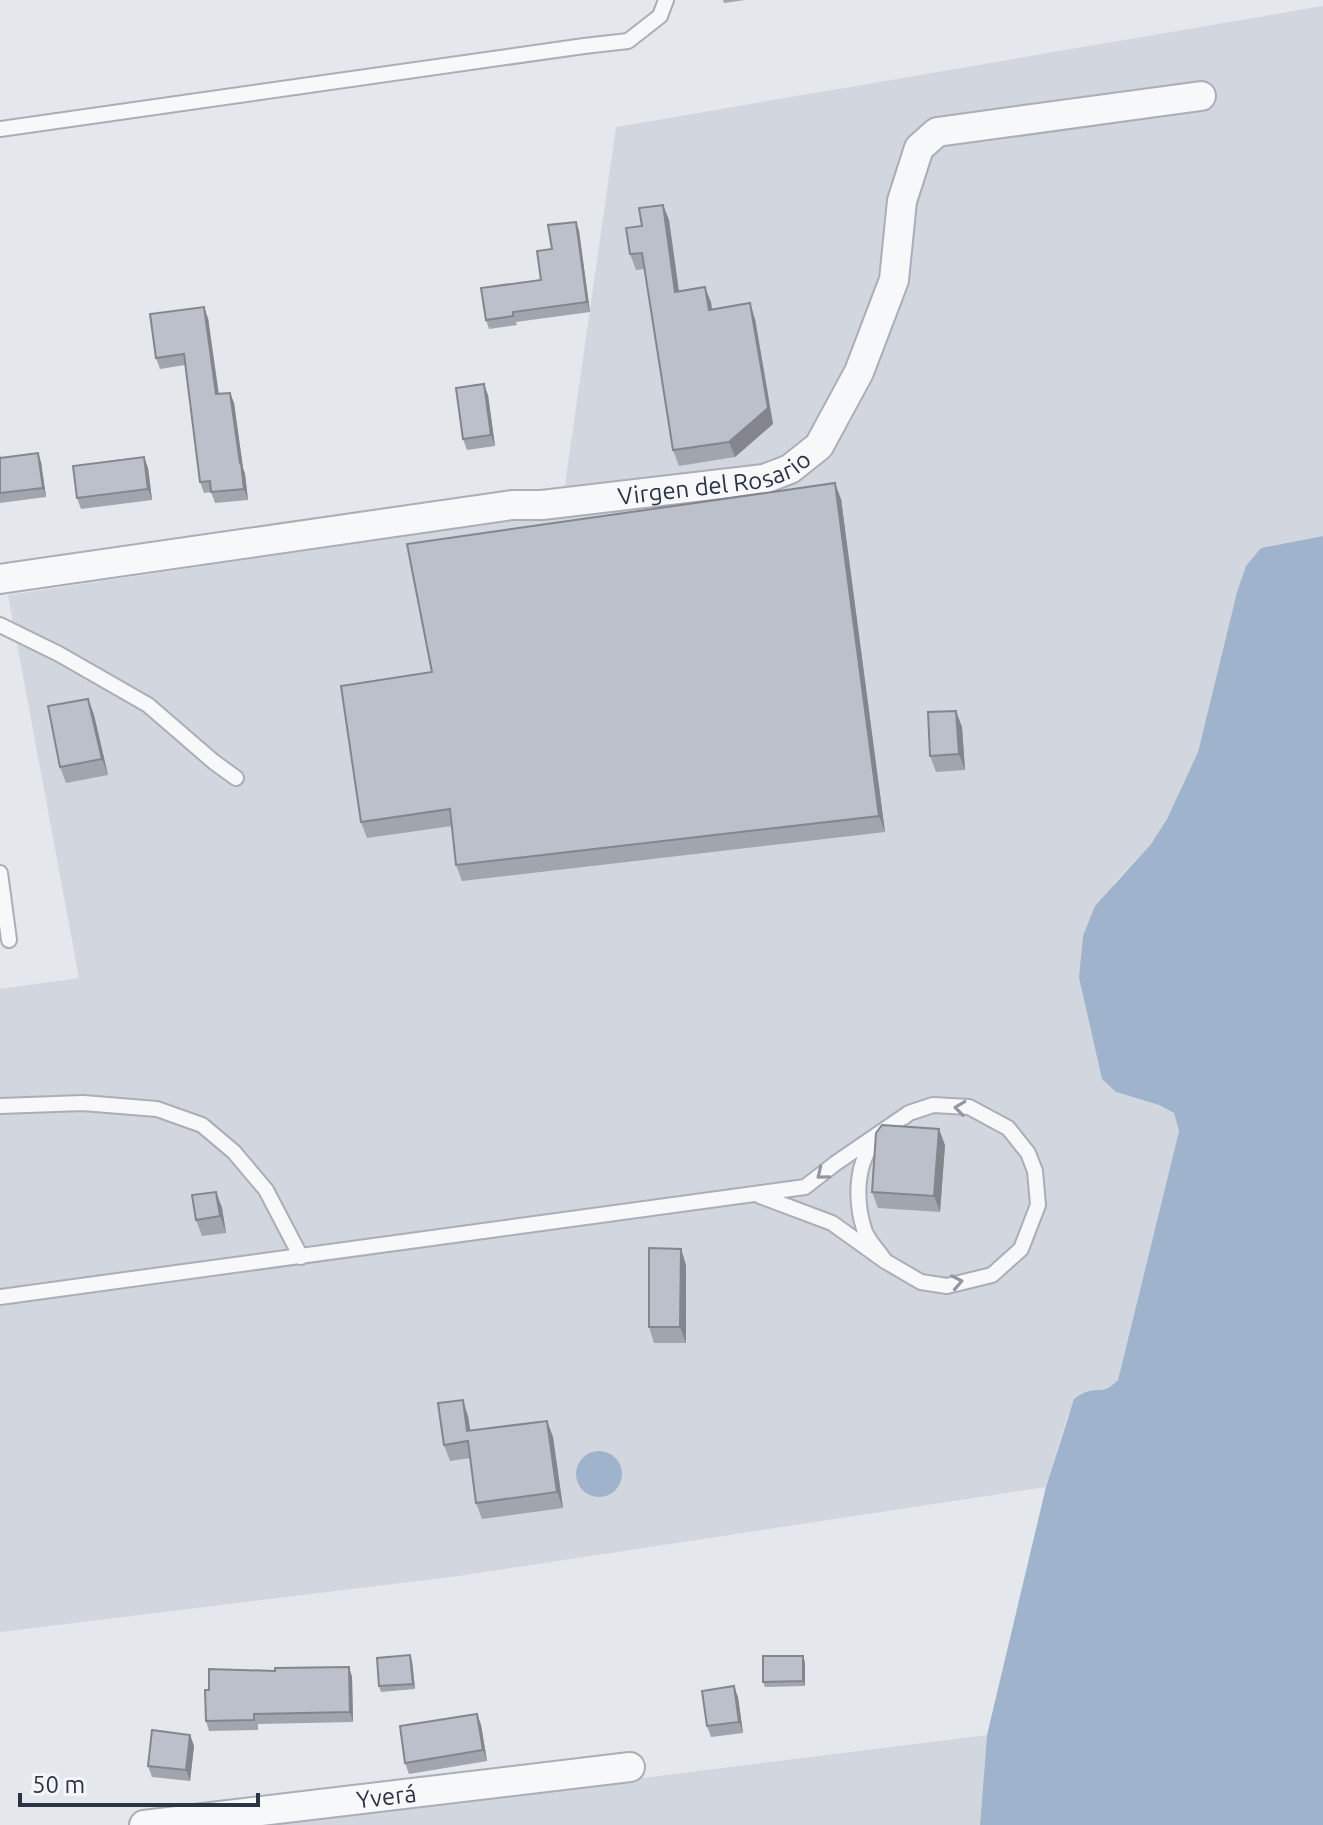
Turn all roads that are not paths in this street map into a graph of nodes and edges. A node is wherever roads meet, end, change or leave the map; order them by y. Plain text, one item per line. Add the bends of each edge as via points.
1 (666, 0) edge
2 (1201, 96) dead end
3 (0, 129) edge
4 (0, 579) edge
5 (0, 625) edge
6 (236, 778) dead end
7 (0, 873) edge
8 (9, 940) dead end
9 (0, 1106) edge
10 (909, 1113) junction
11 (756, 1195) junction
12 (301, 1257) junction
13 (885, 1261) junction
14 (0, 1297) edge
15 (630, 1767) dead end
16 (144, 1825) edge

1 - 3 lane via 660,16 628,41
2 - 4 street, Virgen del Rosario via 937,132 919,148 902,201 894,280 859,372 819,446 790,469 764,479 512,505
5 - 6 lane via 148,705
7 - 8 lane
9 - 12 lane via 83,1103 157,1109 202,1125 266,1190
10 -> 11 lane via 805,1187
10 - 13 lane via 874,1142 857,1189 864,1231
13 -> 10 lane via 921,1282 947,1286 992,1275 1021,1249 1038,1205 1028,1153 1008,1128 969,1107 933,1105
11 - 12 lane
11 - 13 lane via 832,1223
12 - 14 lane
15 - 16 street, Yverá

